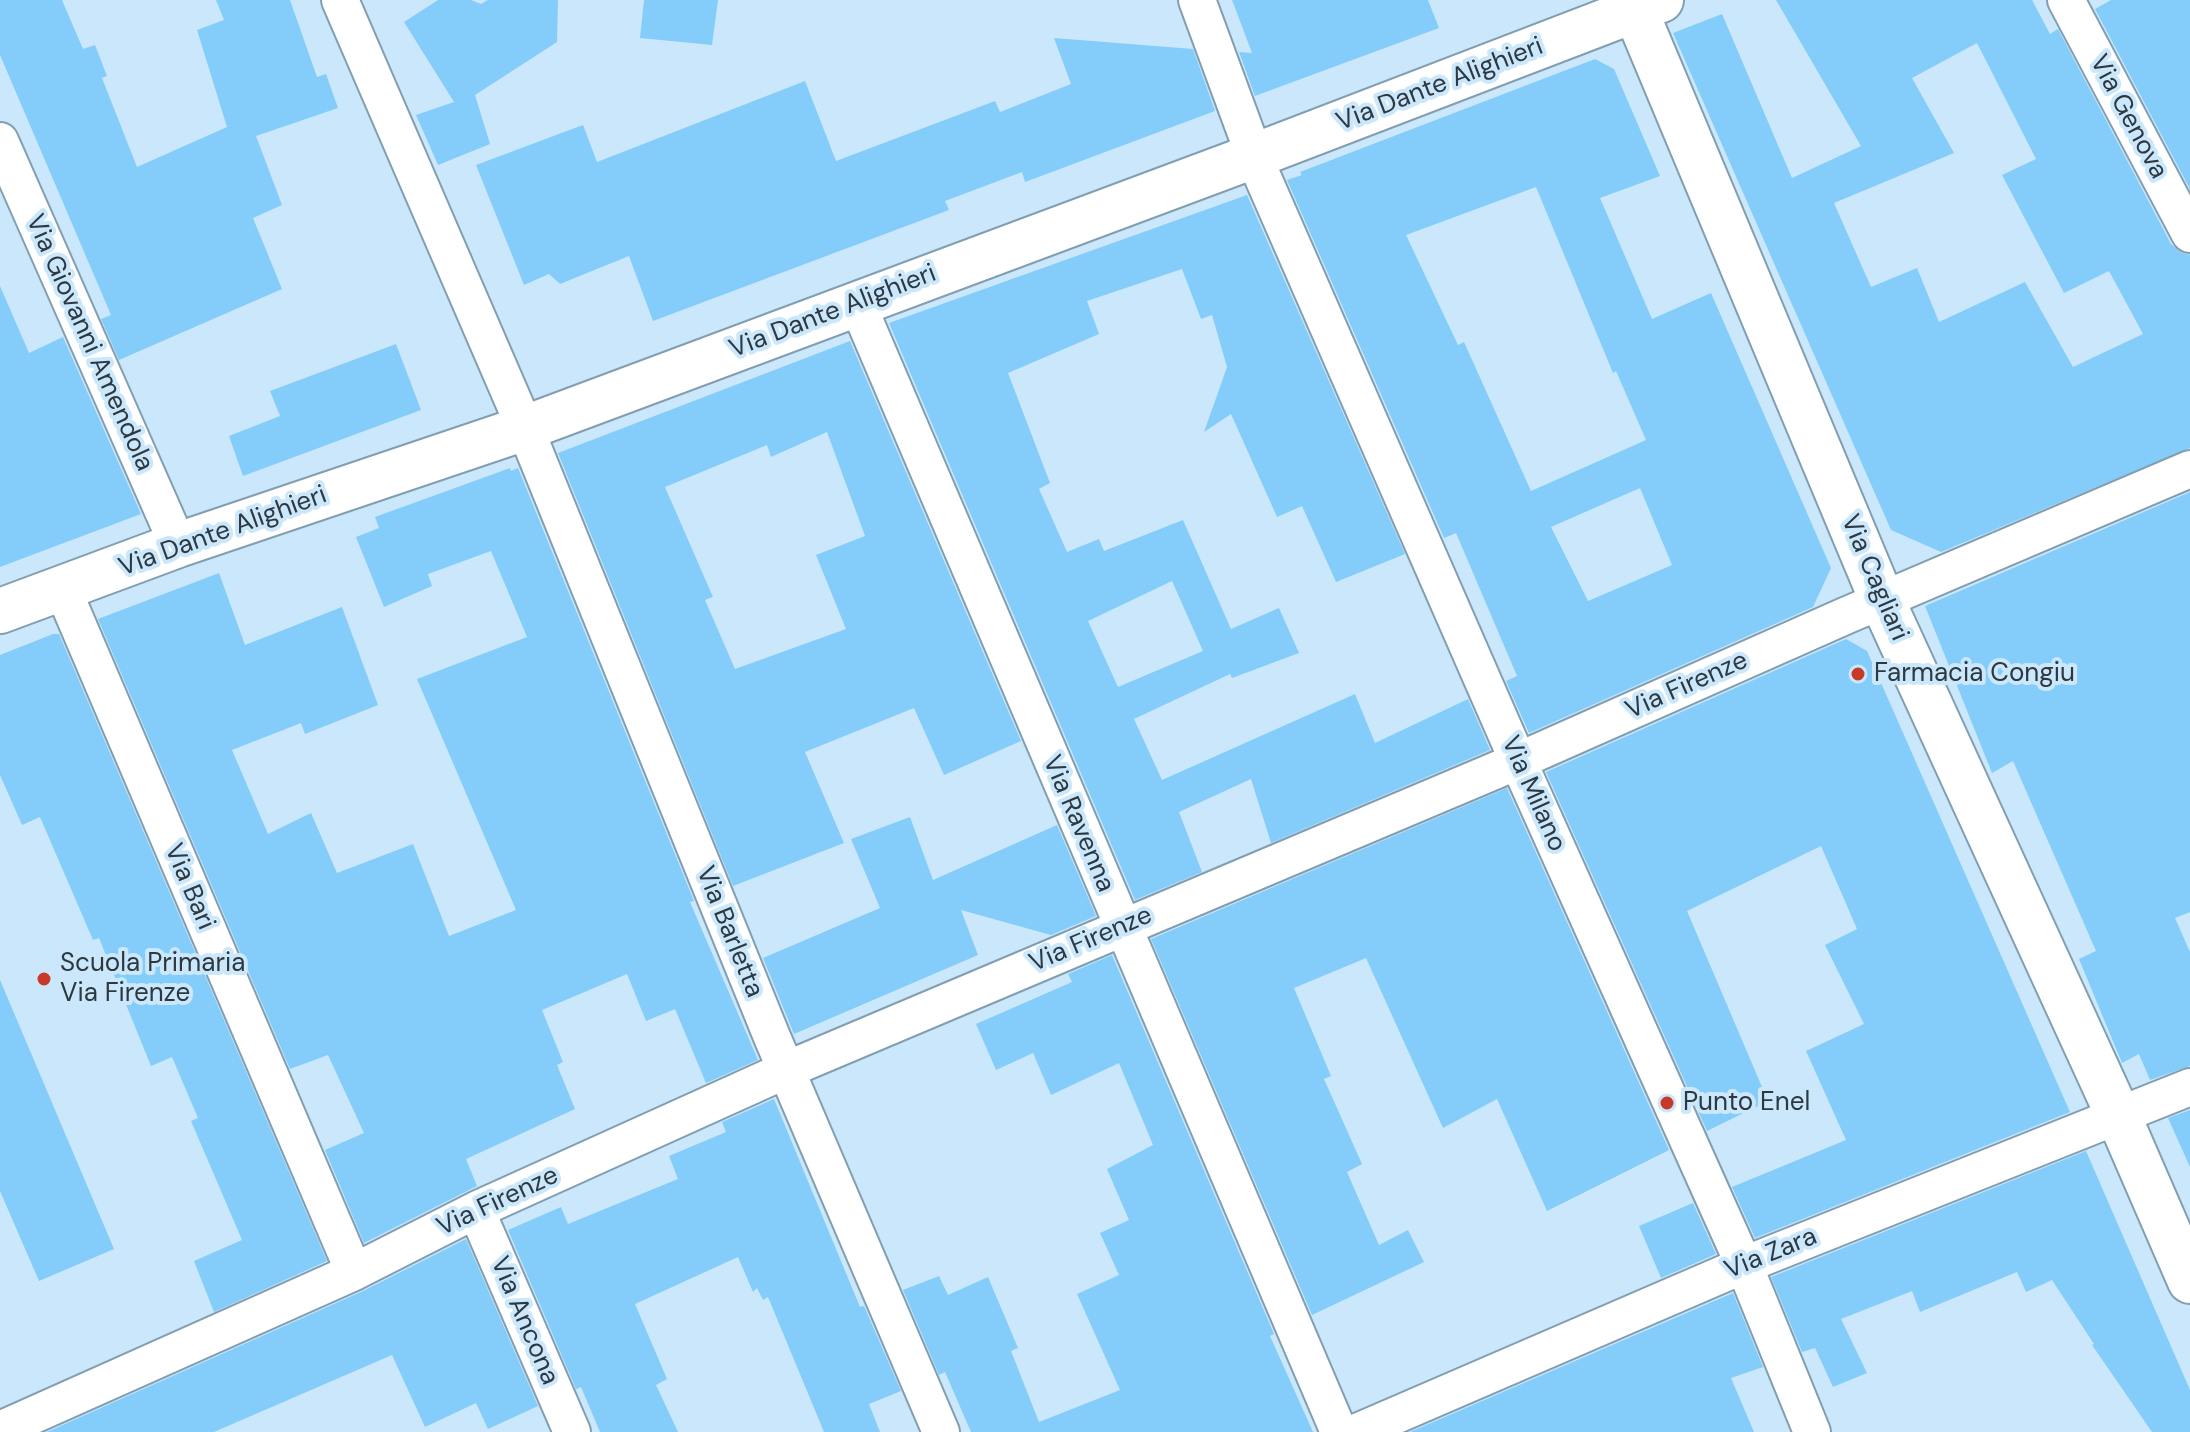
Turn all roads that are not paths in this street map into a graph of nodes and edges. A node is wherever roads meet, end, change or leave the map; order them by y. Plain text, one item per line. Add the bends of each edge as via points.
1 (340, 0) edge
2 (1197, 0) edge
3 (2066, 0) edge
4 (1642, 3) edge
5 (0, 141) edge
6 (1254, 156) junction
7 (2190, 234) edge
8 (857, 303) junction
9 (525, 428) junction
10 (2190, 469) edge
11 (178, 545) junction
12 (63, 590) junction
13 (1882, 600) junction
14 (0, 611) edge
15 (1518, 761) junction
16 (1123, 926) junction
17 (786, 1070) junction
18 (2190, 1087) edge
19 (2118, 1115) junction
20 (476, 1210) junction
21 (1744, 1265) junction
22 (354, 1272) junction
23 (2190, 1281) edge
24 (0, 1430) edge
25 (572, 1432) edge
26 (941, 1432) edge
27 (1339, 1432) edge
28 (1357, 1432) edge
29 (1812, 1432) edge

1 - 9 street, Via Barletta
2 - 6 street, Via Milano
3 - 7 street, Via Genova
4 - 6 street, Via Dante Alighieri
4 - 13 street, Via Cagliari
5 - 11 street, Via Giovanni Amendola
6 - 8 street, Via Dante Alighieri
6 - 15 street, Via Milano
8 - 9 street, Via Dante Alighieri
8 - 16 street, Via Ravenna
9 - 11 street, Via Dante Alighieri
9 - 17 street, Via Barletta
10 - 13 street, Via Firenze
11 - 12 street, Via Dante Alighieri
12 - 14 street, Via Dante Alighieri
12 - 22 street, Via Bari
13 - 15 street, Via Firenze
13 - 19 street, Via Cagliari
15 - 16 street, Via Firenze
15 - 21 street, Via Milano
16 - 17 street, Via Firenze
16 - 27 street, Via Ravenna
17 - 20 street, Via Firenze
17 - 26 street, Via Barletta
18 - 19 street, Via Zara
19 - 21 street, Via Zara
19 - 23 street, Via Cagliari
20 - 22 street, Via Firenze
20 - 25 street, Via Ancona
21 - 28 street, Via Zara
21 - 29 street, Via Milano
22 - 24 street, Via Firenze

